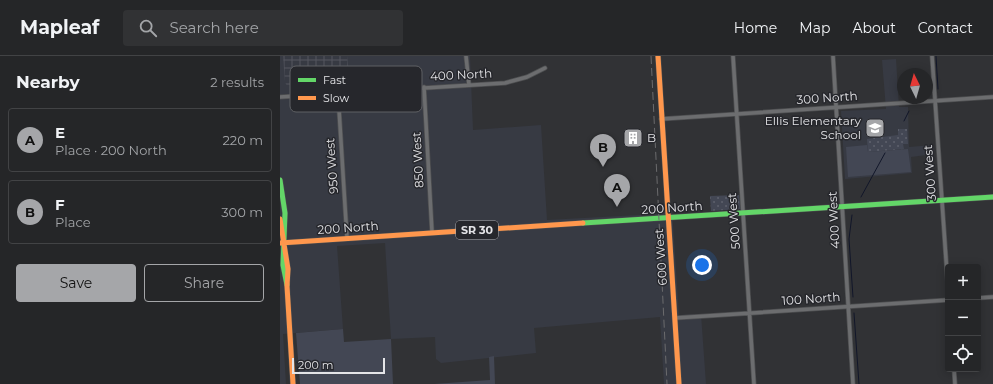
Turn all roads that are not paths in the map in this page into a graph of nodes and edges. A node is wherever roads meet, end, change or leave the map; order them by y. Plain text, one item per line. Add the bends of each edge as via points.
1 (466, 56) edge
2 (658, 56) edge
3 (733, 56) edge
4 (833, 56) edge
5 (932, 56) edge
6 (545, 68) dead end
7 (468, 85) junction
8 (424, 87) joint
9 (290, 96) edge
10 (280, 97) edge
11 (993, 97) edge
12 (935, 101) junction
13 (837, 108) junction
14 (339, 112) edge
15 (737, 114) junction
16 (661, 119) junction
17 (280, 180) edge
18 (993, 197) edge
19 (942, 200) junction
20 (843, 207) junction
21 (743, 213) junction
22 (280, 218) edge
23 (668, 218) junction
24 (432, 232) junction
25 (347, 238) junction
26 (282, 243) edge
27 (946, 264) edge
28 (993, 297) edge
29 (981, 298) edge
30 (945, 300) edge
31 (849, 306) junction
32 (750, 313) junction
33 (675, 318) junction
34 (954, 372) edge
35 (293, 384) edge
36 (679, 384) edge
37 (754, 384) edge
38 (853, 384) edge
39 (955, 384) edge

1 - 7 street
2 - 16 main road, 600 West
3 - 15 street, 500 West
4 - 13 street, 400 West
5 - 12 street, 300 West
6 - 7 street, 400 North via 527,77 505,82
7 - 8 street, 400 North
8 - 24 street, 850 West
9 - 10 street, 400 North
11 - 12 street, 300 North
12 - 13 street, 300 North
12 - 19 street, 300 West
13 - 15 street, 300 North
13 - 20 street, 400 West
14 - 25 street, 950 West
15 - 16 street, 300 North
15 - 21 street, 500 West
16 - 23 main road, 600 West
17 - 26 main road via 284,195 285,232
18 - 19 main road, 200 North / SR 30
19 - 20 main road, 200 North / SR 30
19 - 27 street, 300 West
20 - 21 main road, 200 North / SR 30
20 - 31 street, 400 West
21 - 23 main road, 200 North / SR 30
21 - 32 street, 500 West
22 - 26 main road
23 - 24 main road, 200 North / SR 30
23 - 33 main road, 600 West
24 - 25 main road, 200 North / SR 30
25 - 26 main road, 200 North / SR 30
26 - 35 main road
28 - 29 street
30 - 31 street, 100 North
31 - 32 street, 100 North
31 - 38 street, 400 West
32 - 33 street, 100 North
32 - 37 street, 500 West
33 - 36 main road, 600 West
34 - 39 street

